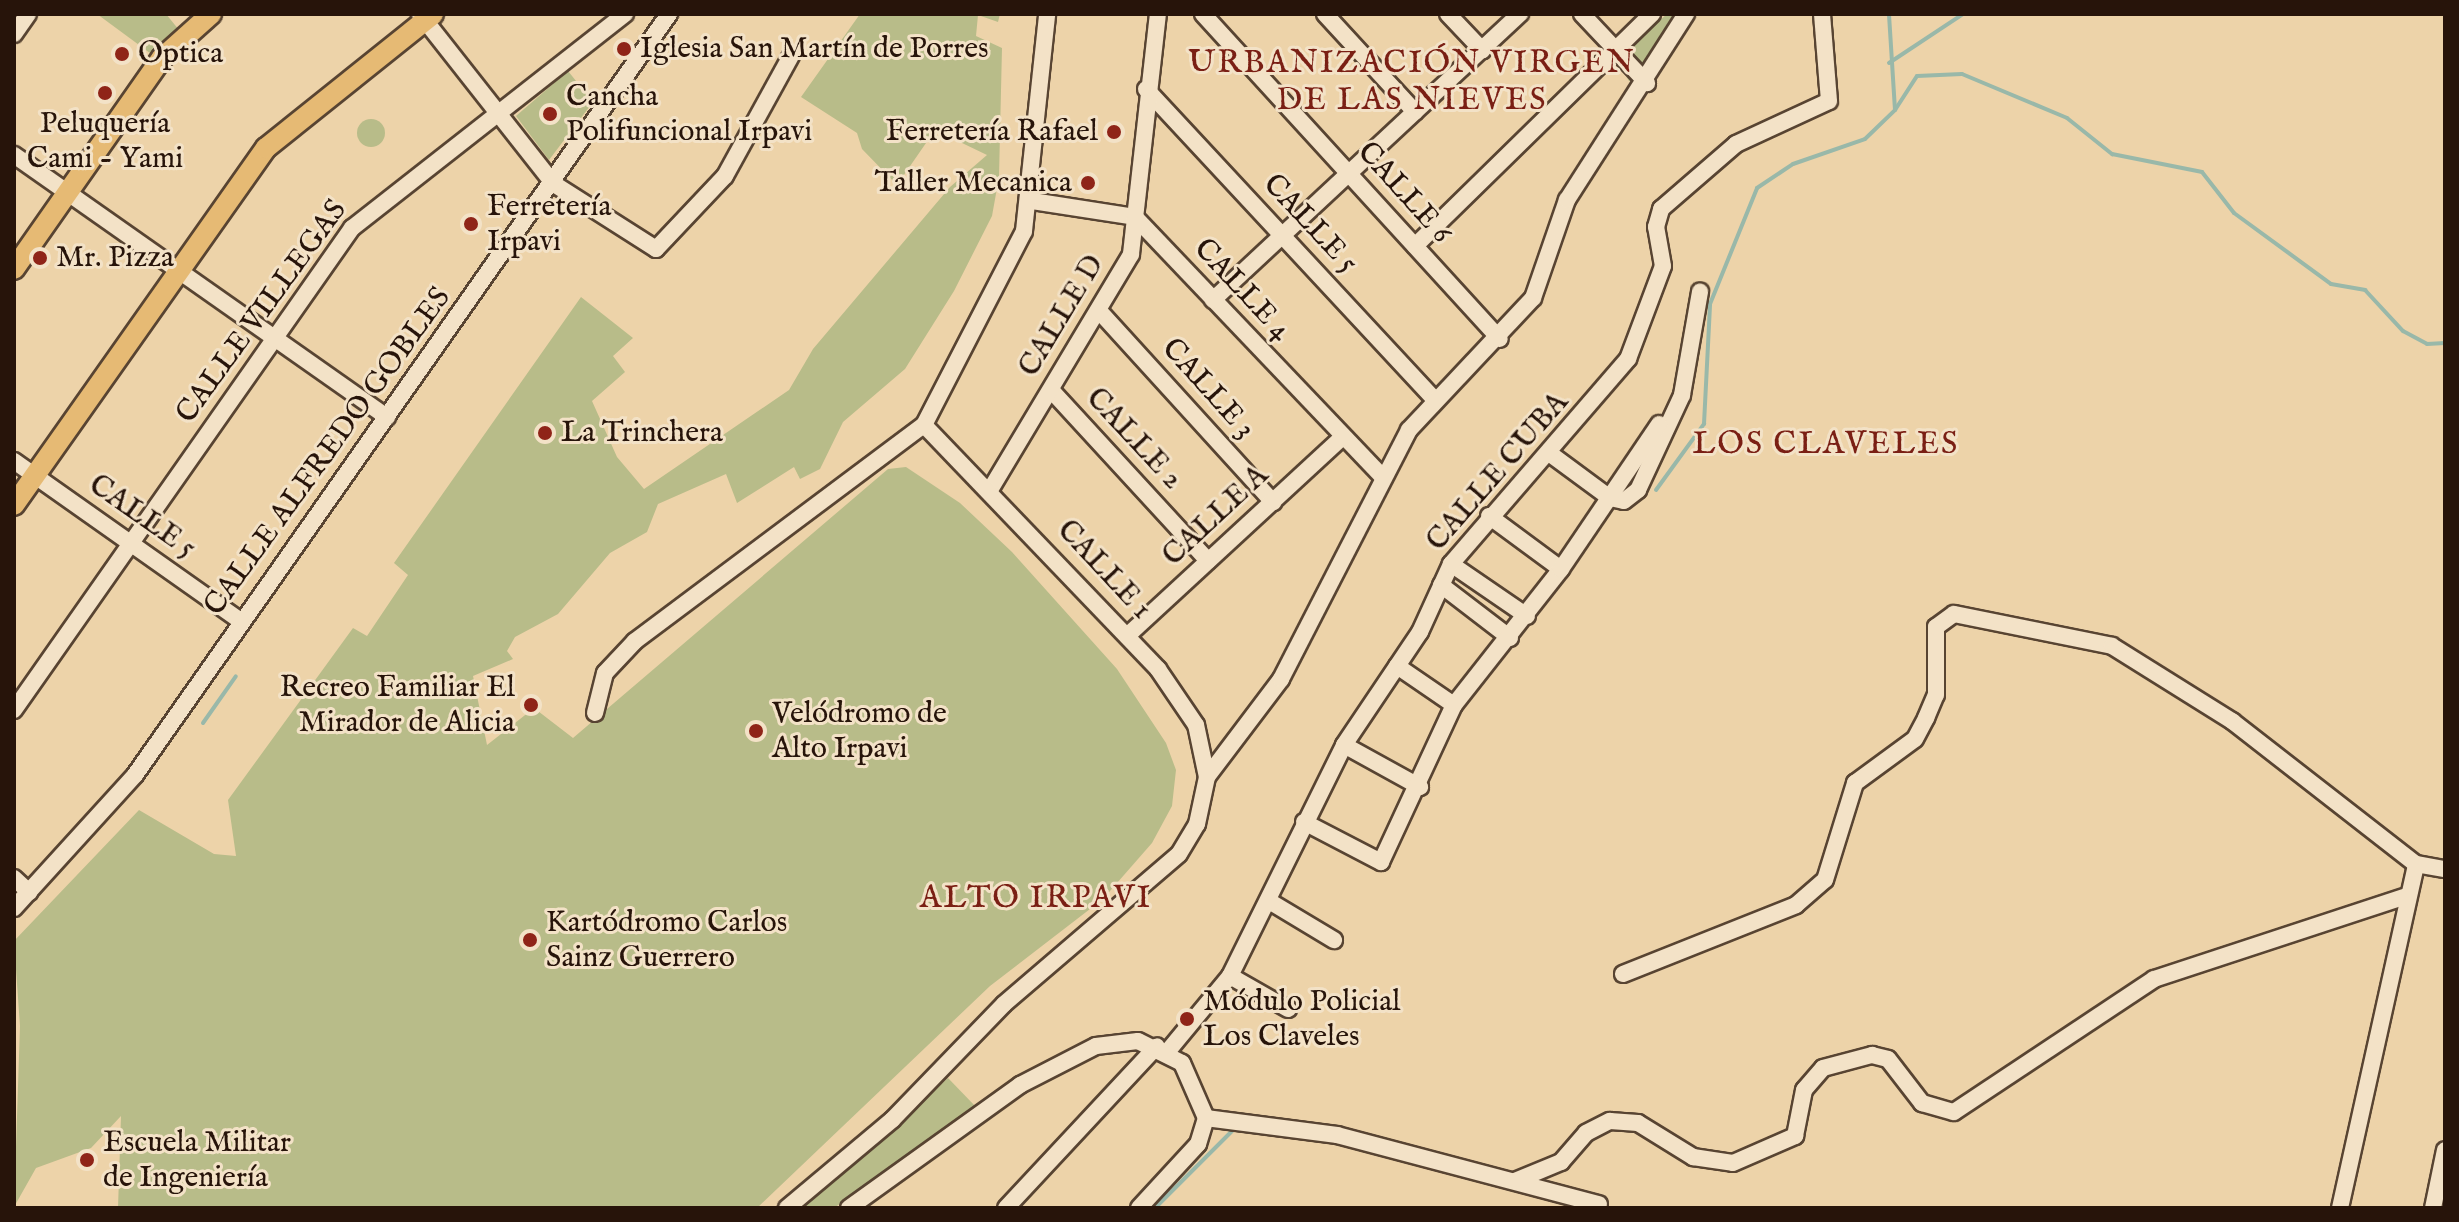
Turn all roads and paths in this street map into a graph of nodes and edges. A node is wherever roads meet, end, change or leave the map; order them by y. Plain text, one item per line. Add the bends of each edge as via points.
1 (28, 14) edge
2 (211, 14) edge
3 (625, 14) edge
4 (669, 14) edge
5 (1047, 14) edge
6 (1158, 14) edge
7 (1203, 14) edge
8 (1325, 14) edge
9 (1448, 14) edge
10 (1520, 14) edge
11 (1582, 14) edge
12 (1652, 14) edge
13 (1686, 14) edge
14 (1822, 14) edge
15 (426, 16) edge
16 (14, 34) edge
17 (1615, 49) junction
18 (1482, 50) junction
19 (791, 56) dead end
20 (1647, 83) junction
21 (1146, 89) junction
22 (1415, 112) junction
23 (496, 113) junction
24 (14, 155) edge
25 (1349, 174) junction
26 (554, 184) junction
27 (68, 192) junction
28 (1032, 201) junction
29 (1135, 217) junction
30 (1283, 235) junction
31 (1415, 246) junction
32 (14, 269) edge
33 (179, 271) junction
34 (1700, 292) dead end
35 (1213, 300) junction
36 (1101, 313) junction
37 (274, 339) junction
38 (1500, 339) junction
39 (1051, 390) junction
40 (1432, 397) junction
41 (387, 417) junction
42 (1659, 424) dead end
43 (924, 425) junction
44 (1343, 437) junction
45 (1549, 453) junction
46 (14, 461) edge
47 (1381, 475) junction
48 (34, 476) junction
49 (990, 490) junction
50 (1610, 498) junction
51 (1273, 502) junction
52 (14, 505) edge
53 (1489, 516) junction
54 (131, 543) junction
55 (1208, 561) junction
56 (1451, 564) junction
57 (1561, 569) junction
58 (1441, 585) junction
59 (1527, 616) junction
60 (238, 619) junction
61 (1127, 636) junction
62 (1510, 638) junction
63 (1397, 666) junction
64 (1454, 705) junction
65 (14, 710) edge
66 (595, 713) dead end
67 (1344, 745) junction
68 (1207, 777) junction
69 (1420, 787) junction
70 (1304, 822) junction
71 (2416, 864) junction
72 (2445, 869) edge
73 (14, 878) edge
74 (29, 892) junction
75 (2406, 896) junction
76 (1269, 901) junction
77 (14, 908) edge
78 (1334, 940) dead end
79 (1623, 974) dead end
80 (1230, 976) junction
81 (1288, 1009) dead end
82 (1162, 1049) junction
83 (1206, 1118) junction
84 (2445, 1150) edge
85 (1515, 1181) junction
86 (1599, 1204) dead end
87 (787, 1208) edge
88 (849, 1208) edge
89 (1006, 1208) edge
90 (1139, 1208) edge
91 (2340, 1208) edge
92 (2433, 1208) edge

1 - 16 street
2 - 27 main road via 171,46
3 - 23 street, CALLE VILLEGAS
4 - 26 street, CALLE ALFREDO GOBLES
5 - 28 street
6 - 21 street, CALLE D
7 - 25 street, CALLE 6
8 - 22 street
9 - 18 street
10 - 18 street
11 - 17 street
12 - 17 street
13 - 20 street
14 - 45 street, CALLE CUBA via 1829,101 1736,144 1661,209 1656,227 1663,266 1644,329 1612,383
15 - 23 street
15 - 33 main road via 274,139
17 - 20 street
17 - 31 street
18 - 22 street
19 - 26 street via 725,176 662,247 650,247
20 - 38 street via 1567,200 1548,267
21 - 29 street, CALLE D
21 - 30 street, CALLE 5
22 - 25 street
23 - 26 street
23 - 37 street, CALLE VILLEGAS via 352,228
24 - 27 street
25 - 30 street
25 - 31 street, CALLE 6
26 - 41 street, CALLE ALFREDO GOBLES
27 - 32 main road
27 - 33 street
28 - 29 street
28 - 43 street via 1024,231
29 - 35 street, CALLE 4
29 - 36 street, CALLE D via 1131,254
30 - 35 street
30 - 40 street, CALLE 5
31 - 38 street, CALLE 6
33 - 37 street
33 - 48 main road
34 - 50 street via 1668,431 1638,490 1624,501
35 - 44 street, CALLE 4
36 - 39 street, CALLE D
36 - 51 street, CALLE 3
37 - 41 street
37 - 54 street, CALLE VILLEGAS
38 - 40 street
39 - 49 street, CALLE D
39 - 55 street, CALLE 2
40 - 47 street
41 - 60 street, CALLE ALFREDO GOBLES
42 - 50 street
43 - 49 street, CALLE 1
43 - 66 street via 635,641 605,673
44 - 47 street, CALLE 4
44 - 51 street, CALLE A
45 - 50 street
45 - 53 street, CALLE CUBA
46 - 48 street, CALLE 5
47 - 68 street via 1281,679
48 - 52 main road
48 - 54 street, CALLE 5
49 - 61 street, CALLE 1
50 - 57 street
51 - 55 street, CALLE A
53 - 56 street, CALLE CUBA
53 - 57 street
54 - 60 street, CALLE 5
54 - 65 street, CALLE VILLEGAS
55 - 61 street, CALLE A
56 - 58 street, CALLE CUBA
56 - 59 street
57 - 59 street
58 - 62 street
58 - 63 street, CALLE CUBA
59 - 62 street
60 - 74 street, CALLE ALFREDO GOBLES via 135,775
61 - 68 street, CALLE 1 via 1196,725
62 - 64 street
63 - 64 street
63 - 67 street, CALLE CUBA
64 - 69 street
67 - 69 street
67 - 70 street, CALLE CUBA
68 - 87 street via 1197,824 1179,854 1004,1004 892,1120
69 - 70 street via 1381,862
70 - 76 street, CALLE CUBA
71 - 72 street
71 - 75 street
71 - 79 street via 2232,721 2112,646 1954,614 1936,627 1936,695 1926,718 1915,739 1855,783 1825,880 1796,905
73 - 74 street
74 - 77 street, CALLE ALFREDO GOBLES
75 - 85 street via 2154,979 1954,1112 1922,1103 1888,1059 1872,1055 1823,1068 1804,1090 1795,1136 1733,1163 1693,1157 1638,1123 1610,1121 1586,1133 1561,1162
75 - 91 street
76 - 78 street
76 - 80 street, CALLE CUBA
80 - 81 street
80 - 82 street, CALLE CUBA
82 - 83 street via 1195,1083
82 - 88 street via 1096,1046 1032,1079
82 - 89 street, CALLE CUBA
83 - 85 street via 1337,1135
83 - 90 street via 1198,1144
84 - 92 street
85 - 86 street

